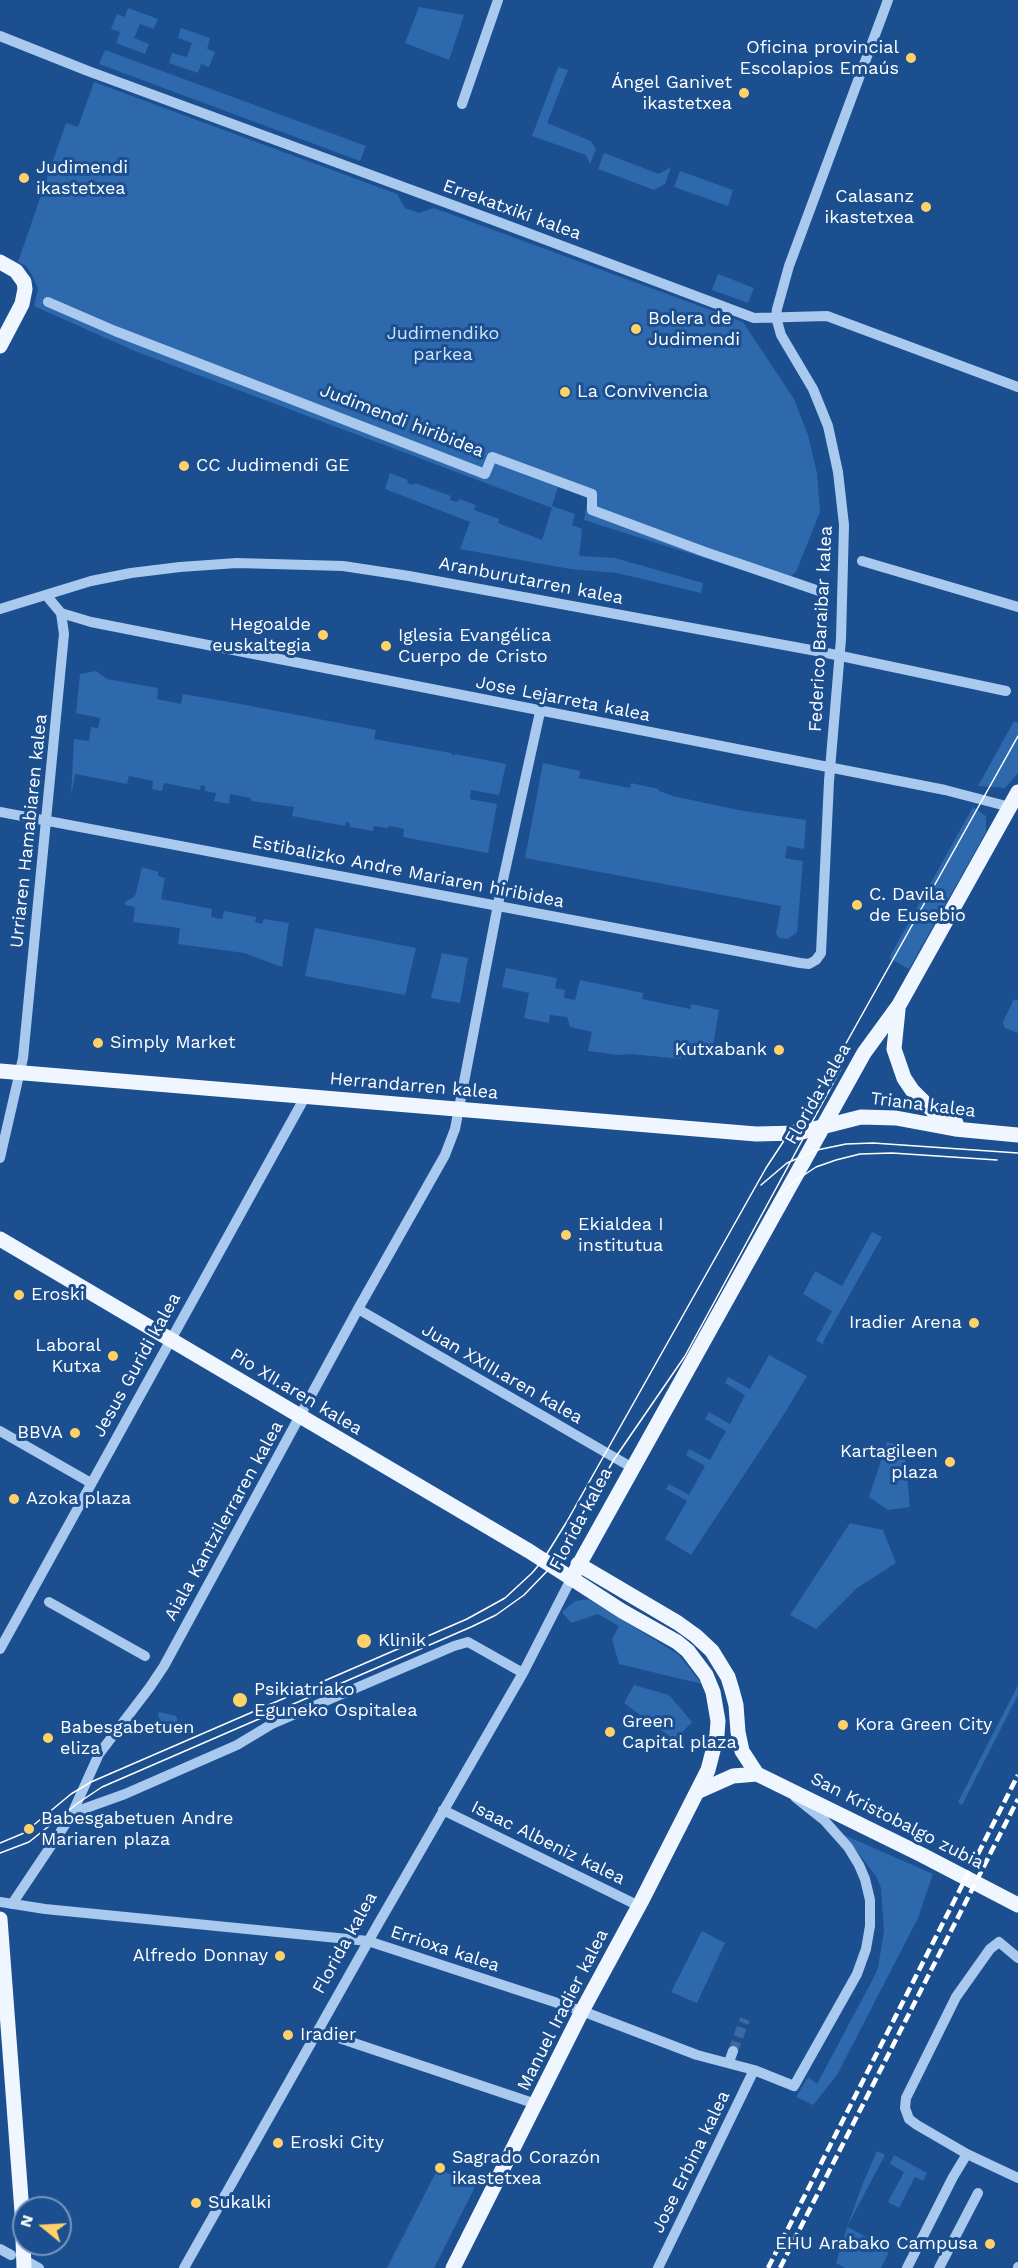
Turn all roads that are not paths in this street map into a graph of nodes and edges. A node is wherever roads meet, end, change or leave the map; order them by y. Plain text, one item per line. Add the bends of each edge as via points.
1 (498, 0) edge
2 (888, 0) edge
3 (0, 36) edge
4 (462, 104) dead end
5 (0, 262) edge
6 (48, 302) dead end
7 (776, 317) junction
8 (0, 346) edge
9 (1018, 387) edge
10 (862, 561) dead end
11 (822, 592) dead end
12 (46, 595) junction
13 (1018, 607) edge
14 (0, 609) edge
15 (61, 613) junction
16 (839, 656) junction
17 (1006, 691) dead end
18 (540, 712) junction
19 (830, 767) junction
20 (1018, 792) edge
21 (1010, 807) junction
22 (0, 812) edge
23 (47, 822) junction
24 (497, 906) junction
25 (809, 964) joint
26 (899, 1005) junction
27 (0, 1071) edge
28 (19, 1072) junction
29 (305, 1097) junction
30 (459, 1109) junction
31 (824, 1126) junction
32 (982, 1132) junction
33 (1018, 1135) edge
34 (0, 1158) edge
35 (0, 1239) edge
36 (358, 1309) junction
37 (170, 1339) junction
38 (300, 1417) junction
39 (0, 1431) edge
40 (632, 1467) junction
41 (91, 1483) junction
42 (578, 1564) junction
43 (571, 1579) junction
44 (49, 1602) dead end
45 (0, 1649) edge
46 (145, 1656) dead end
47 (523, 1673) junction
48 (708, 1770) joint
49 (757, 1774) junction
50 (781, 1785) junction
51 (697, 1792) junction
52 (443, 1810) junction
53 (71, 1816) junction
54 (6, 1903) edge
55 (1018, 1905) edge
56 (639, 1906) junction
57 (0, 1919) edge
58 (368, 1941) junction
59 (1018, 1958) edge
60 (582, 2011) junction
61 (318, 2031) junction
62 (733, 2050) tunnel mouth
63 (729, 2062) junction
64 (754, 2070) junction
65 (536, 2103) junction
66 (967, 2154) junction
67 (1018, 2178) edge
68 (978, 2193) dead end
69 (0, 2249) edge
70 (19, 2261) edge
71 (39, 2268) edge
72 (184, 2268) edge
73 (453, 2268) edge
74 (658, 2268) edge
75 (907, 2268) edge
76 (939, 2268) edge

1 - 4 street
2 - 7 street via 789,266
3 - 7 street, Errekatxiki kalea via 701,299 754,318
5 - 8 main road via 16,271 25,289
6 - 11 street, Judimendi hiribidea via 126,336 485,474 492,457 592,494 592,510
7 - 9 street, Errekatxiki kalea via 827,316
7 - 16 street, Federico Baraibar kalea via 813,389 828,426 837,464 844,525
10 - 13 street
12 - 14 street, Aranburutarren kalea
12 - 15 street
12 - 16 street, Aranburutarren kalea via 91,581 180,567 343,566
15 - 18 street, Jose Lejarreta kalea
15 - 23 street, Urriaren Hamabiaren kalea via 64,634
16 - 17 street, Aranburutarren kalea
16 - 19 street, Federico Baraibar kalea
18 - 19 street, Jose Lejarreta kalea
18 - 24 street, Aiala Kantzilerraren kalea
19 - 21 street, Jose Lejarreta kalea
19 - 25 street, Federico Baraibar kalea via 821,953
20 - 21 main road, Florida kalea
21 - 26 main road, Florida kalea
22 - 23 street, Estibalizko Andre Mariaren hiribidea
23 - 24 street, Estibalizko Andre Mariaren hiribidea
23 - 28 street, Urriaren Hamabiaren kalea
24 - 25 street, Estibalizko Andre Mariaren hiribidea
24 - 30 street, Aiala Kantzilerraren kalea
26 - 31 main road, Florida kalea via 864,1053
26 - 32 main road, Triana kalea via 894,1049 904,1078 933,1111
27 - 28 main road, Herrandarren kalea
28 - 29 main road, Herrandarren kalea
28 - 34 street, Urriaren Hamabiaren kalea
29 - 30 main road, Herrandarren kalea
29 - 37 street, Jesus Guridi kalea
30 - 31 main road, Herrandarren kalea via 769,1135
30 - 36 street, Aiala Kantzilerraren kalea via 446,1155
31 - 32 main road, Triana kalea via 861,1117 896,1118
31 - 40 main road, Florida kalea
32 - 33 main road, Triana kalea
35 - 37 main road, Pio XII.aren kalea
36 - 38 street, Aiala Kantzilerraren kalea
36 - 40 street, Juan XXIII.aren kalea
37 - 38 main road, Pio XII.aren kalea
37 - 41 street, Jesus Guridi kalea
38 - 43 main road, Pio XII.aren kalea
38 - 53 street, Aiala Kantzilerraren kalea via 157,1678 99,1754
39 - 41 street
40 - 42 main road, Florida kalea
41 - 45 street, Jesus Guridi kalea
42 - 43 main road, Florida kalea
42 - 49 main road via 678,1623 712,1652 728,1677 742,1751
43 - 47 street, Florida kalea
43 - 48 main road, Pio XII.aren kalea via 676,1642 706,1675 718,1721
44 - 46 street
47 - 52 street, Florida kalea
47 - 53 street via 468,1642 454,1646
48 - 51 main road, Manuel Iradier kalea
49 - 50 main road, San Kristobalgo zubia
49 - 51 main road via 733,1776
50 - 55 main road, San Kristobalgo zubia
50 - 64 street, Errioxa kalea via 824,1820 848,1847 865,1879 870,1926 856,1974 794,2086
51 - 56 main road, Manuel Iradier kalea
52 - 56 street, Isaac Albeniz kalea
52 - 58 street, Florida kalea
53 - 54 street, Aiala Kantzilerraren kalea
54 - 58 street, Errioxa kalea
56 - 60 main road, Manuel Iradier kalea
57 - 70 main road via 21,2200
58 - 60 street, Errioxa kalea
58 - 61 street, Florida kalea
59 - 66 street via 999,1942 990,1949 956,1997 906,2098 909,2119
60 - 63 street, Errioxa kalea via 697,2055
60 - 65 main road, Manuel Iradier kalea
61 - 65 street
61 - 72 street, Florida kalea
62 - 63 street
63 - 64 street, Errioxa kalea
64 - 74 street, Jose Erbina kalea
65 - 73 main road, Manuel Iradier kalea
66 - 67 street
66 - 75 street
68 - 76 street
69 - 70 street
70 - 71 street

